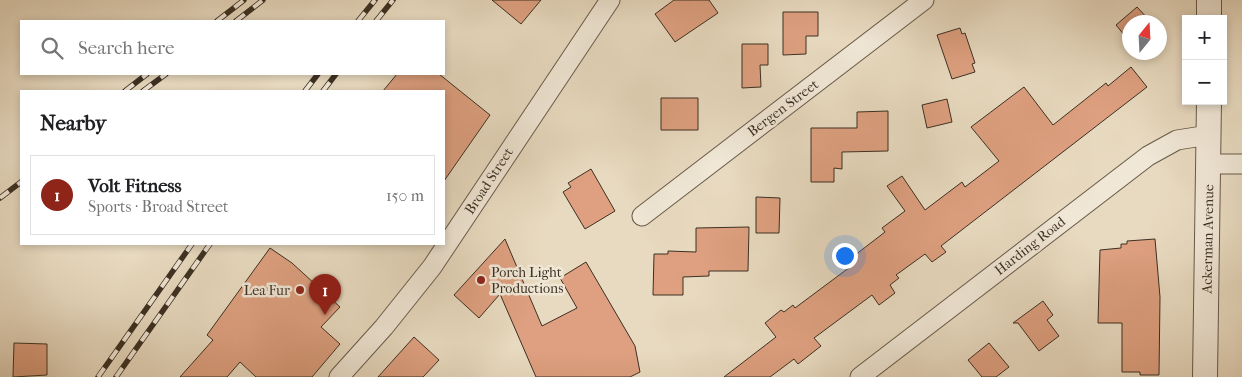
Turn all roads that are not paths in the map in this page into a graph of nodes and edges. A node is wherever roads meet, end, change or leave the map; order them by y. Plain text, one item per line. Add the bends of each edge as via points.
1 (610, 0) edge
2 (924, 0) edge
3 (1209, 0) edge
4 (1209, 15) edge
5 (1209, 105) edge
6 (1209, 135) junction
7 (1210, 164) junction
8 (1242, 164) edge
9 (642, 216) dead end
10 (339, 377) edge
11 (860, 377) edge
12 (1205, 377) edge

1 - 10 street, Broad Street via 432,267
2 - 9 street, Bergen Street
3 - 4 street
5 - 6 street, Ackerman Avenue
6 - 7 street, Ackerman Avenue
6 - 11 street, Harding Road via 1177,140 1148,156
7 - 8 street
7 - 12 street, Ackerman Avenue

